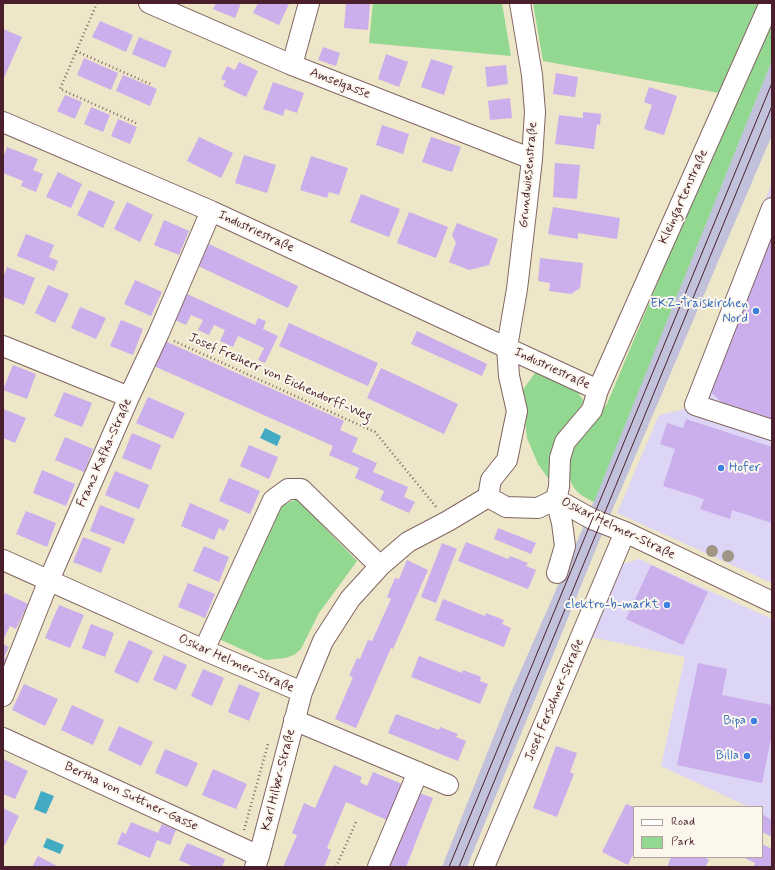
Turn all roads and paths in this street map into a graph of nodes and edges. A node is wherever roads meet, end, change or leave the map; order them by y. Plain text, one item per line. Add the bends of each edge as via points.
1 (97, 3) edge
2 (149, 3) edge
3 (309, 3) edge
4 (520, 3) edge
5 (770, 3) edge
6 (76, 51) junction
7 (292, 65) junction
8 (150, 84) dead end
9 (3, 122) edge
10 (136, 123) dead end
11 (532, 159) junction
12 (772, 208) edge
13 (211, 211) junction
14 (158, 335) junction
15 (3, 346) edge
16 (507, 347) junction
17 (598, 390) junction
18 (129, 397) junction
19 (772, 430) edge
20 (488, 497) junction
21 (556, 499) junction
22 (448, 521) junction
23 (624, 532) junction
24 (3, 560) edge
25 (380, 566) junction
26 (557, 573) dead end
27 (49, 580) junction
28 (772, 602) edge
29 (204, 650) junction
30 (302, 692) junction
31 (3, 696) edge
32 (294, 720) junction
33 (3, 738) edge
34 (418, 772) junction
35 (448, 785) dead end
36 (357, 820) dead end
37 (257, 862) edge
38 (336, 867) edge
39 (378, 867) edge
40 (484, 867) edge

1 - 6 path
2 - 7 street, Amselgasse
3 - 7 street
4 - 11 street, Grundwiesenstraße via 532,75 535,112
5 - 17 street, Kleingartenstraße
6 - 8 path
6 - 10 path via 60,89
7 - 11 street, Amselgasse
9 - 13 street, Industriestraße
11 - 16 street, Grundwiesenstraße via 517,289
12 - 19 street via 695,405
13 - 14 street, Franz Kafka-Straße
13 - 16 street, Industriestraße
14 - 18 street, Franz Kafka-Straße
14 - 22 path, Josef Freiherr von Eichendorff-Weg via 375,432
15 - 18 street
16 - 17 street, Industriestraße
16 - 20 street, Industriestraße via 509,376 517,411 507,460 491,480
17 - 21 street, Industriestraße via 592,410 565,442 560,458
18 - 27 street, Franz Kafka-Straße
20 - 21 street, Oskar Helmer-Straße via 506,507 538,508
20 - 22 street, Oskar Helmer-Straße
21 - 23 street, Oskar Helmer-Straße via 592,519
21 - 26 street via 565,546
22 - 25 street, Oskar Helmer-Straße via 408,542
23 - 28 street, Oskar Helmer-Straße
23 - 40 street, Josef Ferschner-Straße
24 - 27 street, Oskar Helmer-Straße
25 - 29 street via 301,489 288,489 273,500
25 - 30 street, Oskar Helmer-Straße via 350,599 323,641
27 - 29 street, Oskar Helmer-Straße
27 - 31 street, Franz Kafka-Straße
29 - 30 street, Oskar Helmer-Straße
30 - 32 street, Karl Hilber-Straße
32 - 34 street
32 - 37 street, Karl Hilber-Straße
33 - 37 street, Bertha von Suttner-Gasse
34 - 35 street
34 - 39 street
36 - 38 path

